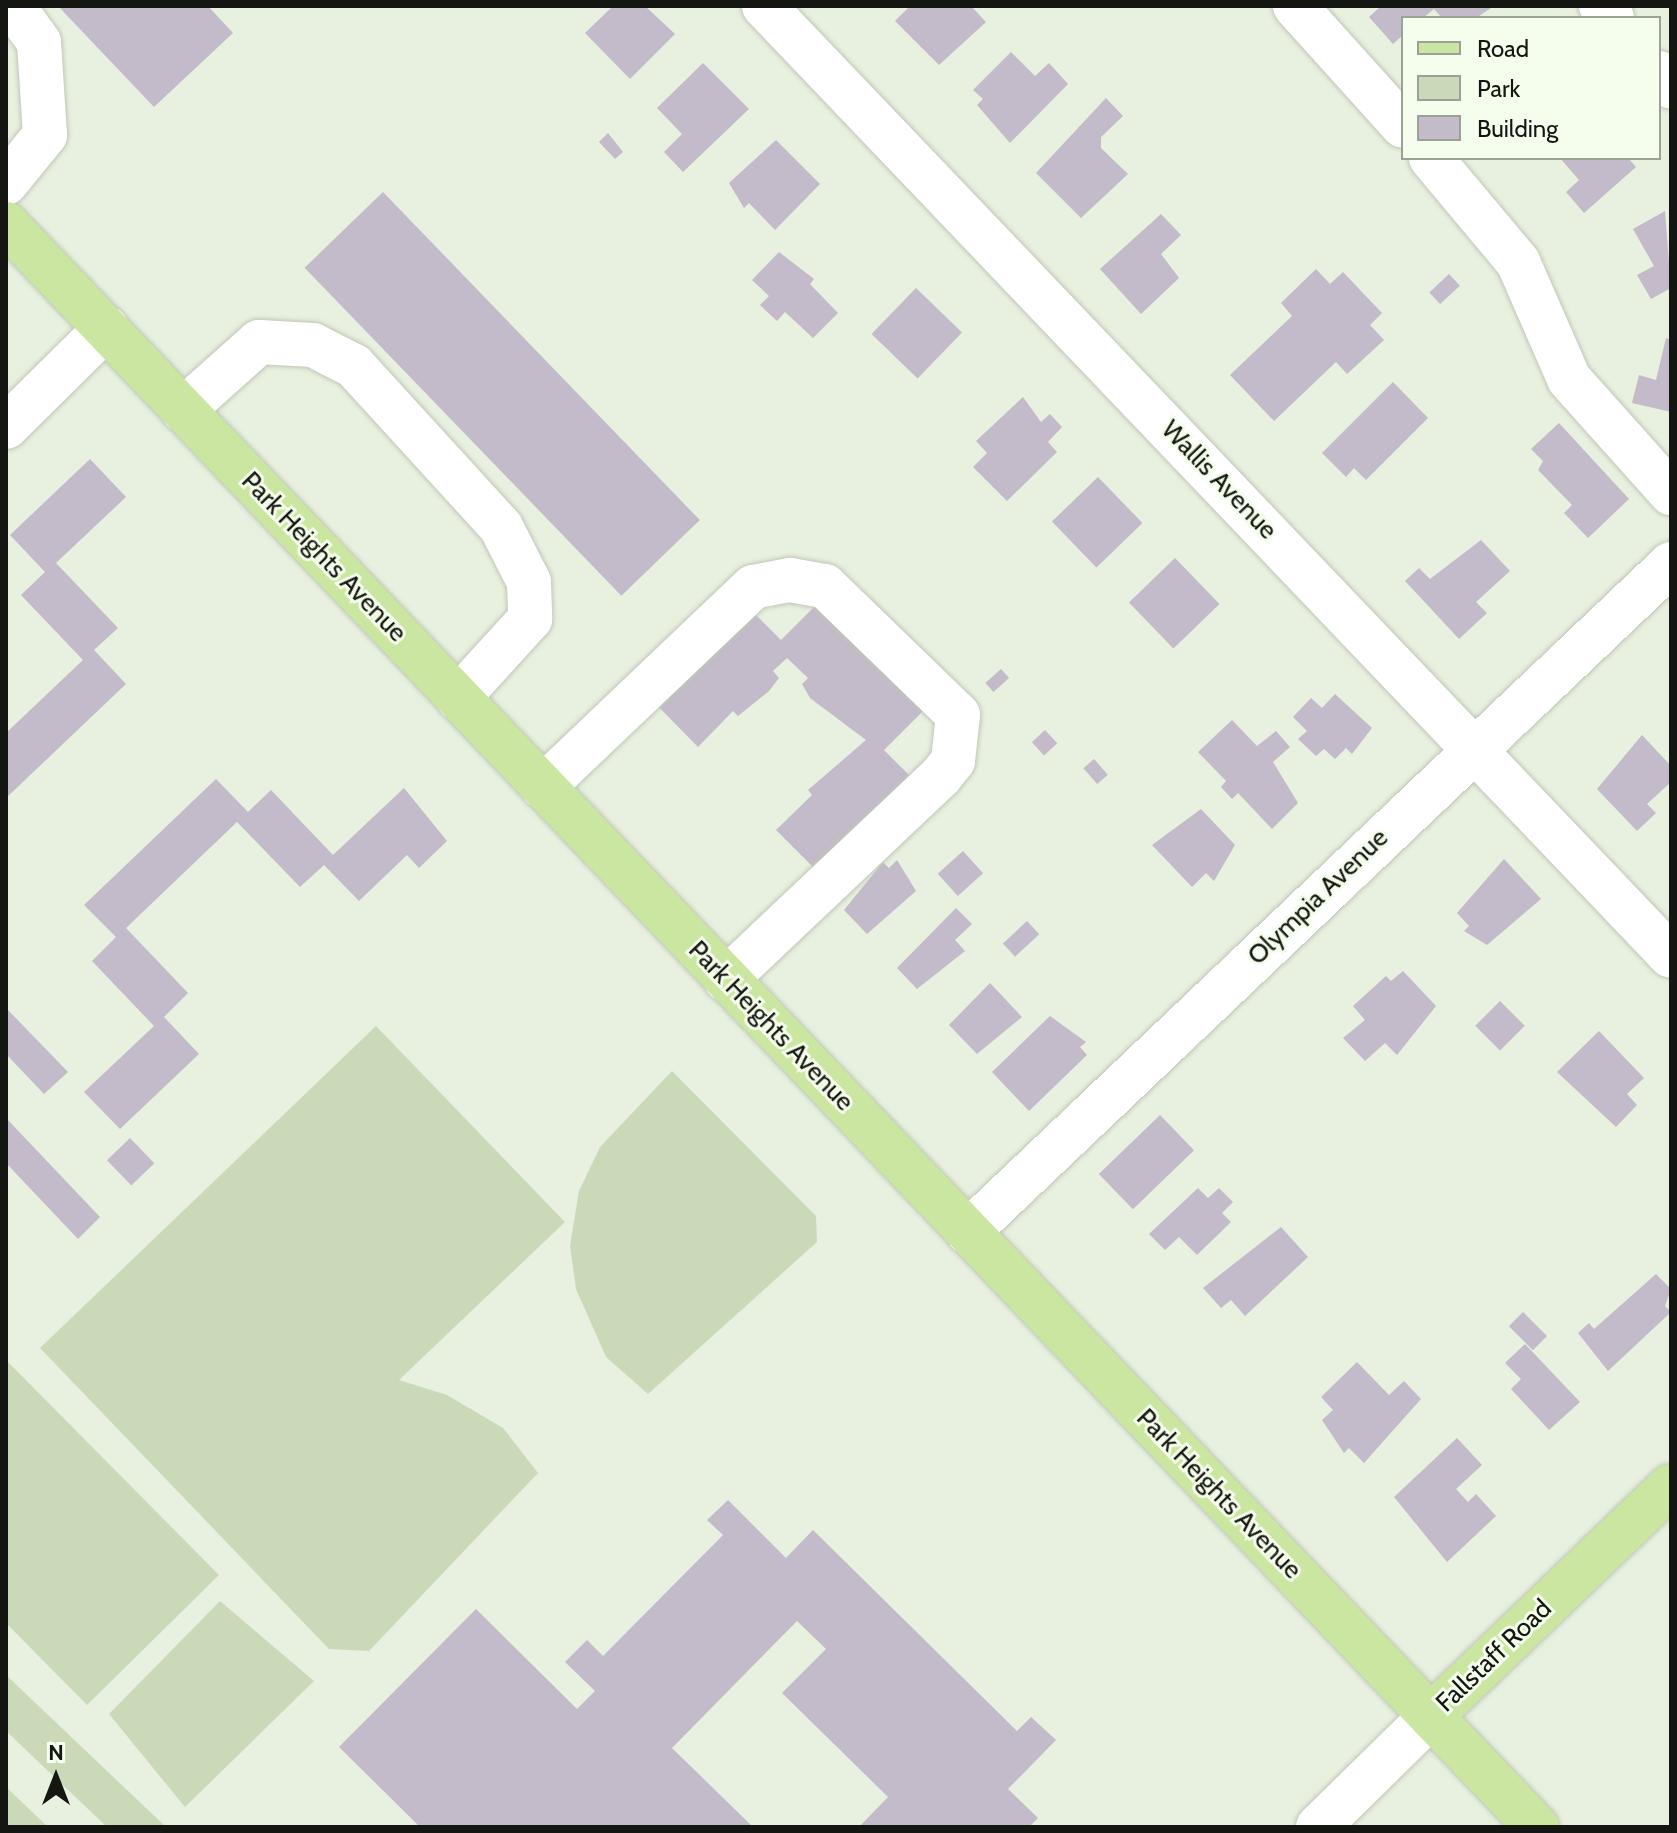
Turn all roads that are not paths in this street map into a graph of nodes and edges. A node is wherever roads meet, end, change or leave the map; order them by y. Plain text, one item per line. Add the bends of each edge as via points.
1 (13, 6) edge
2 (764, 6) edge
3 (1295, 6) edge
4 (1401, 124) edge
5 (1433, 160) edge
6 (6, 183) edge
7 (6, 224) edge
8 (106, 328) junction
9 (183, 410) junction
10 (6, 427) edge
11 (1671, 493) edge
12 (1671, 564) edge
13 (458, 698) junction
14 (1475, 747) junction
15 (543, 787) junction
16 (1671, 956) edge
17 (726, 979) junction
18 (968, 1232) junction
19 (1671, 1486) edge
20 (1431, 1716) junction
21 (1318, 1827) edge
22 (1537, 1827) edge

1 - 6 street via 39,42 45,122 32,158
2 - 14 street, Wallis Avenue
3 - 4 street
5 - 11 street via 1518,262 1569,379
7 - 8 main road, Park Heights Avenue
8 - 9 main road, Park Heights Avenue
8 - 10 street
9 - 13 main road, Park Heights Avenue
9 - 13 street via 259,342 313,345 354,366 501,527 529,582 530,619
12 - 14 street, Olympia Avenue
13 - 15 main road, Park Heights Avenue
14 - 16 street, Wallis Avenue
14 - 18 street, Olympia Avenue
15 - 17 main road, Park Heights Avenue
15 - 17 street via 753,587 790,580 825,586 958,715 956,750 941,776
17 - 18 main road, Park Heights Avenue
18 - 20 main road, Park Heights Avenue
19 - 20 main road, Fallstaff Road
20 - 21 street, Fallstaff Road
20 - 22 main road, Park Heights Avenue

